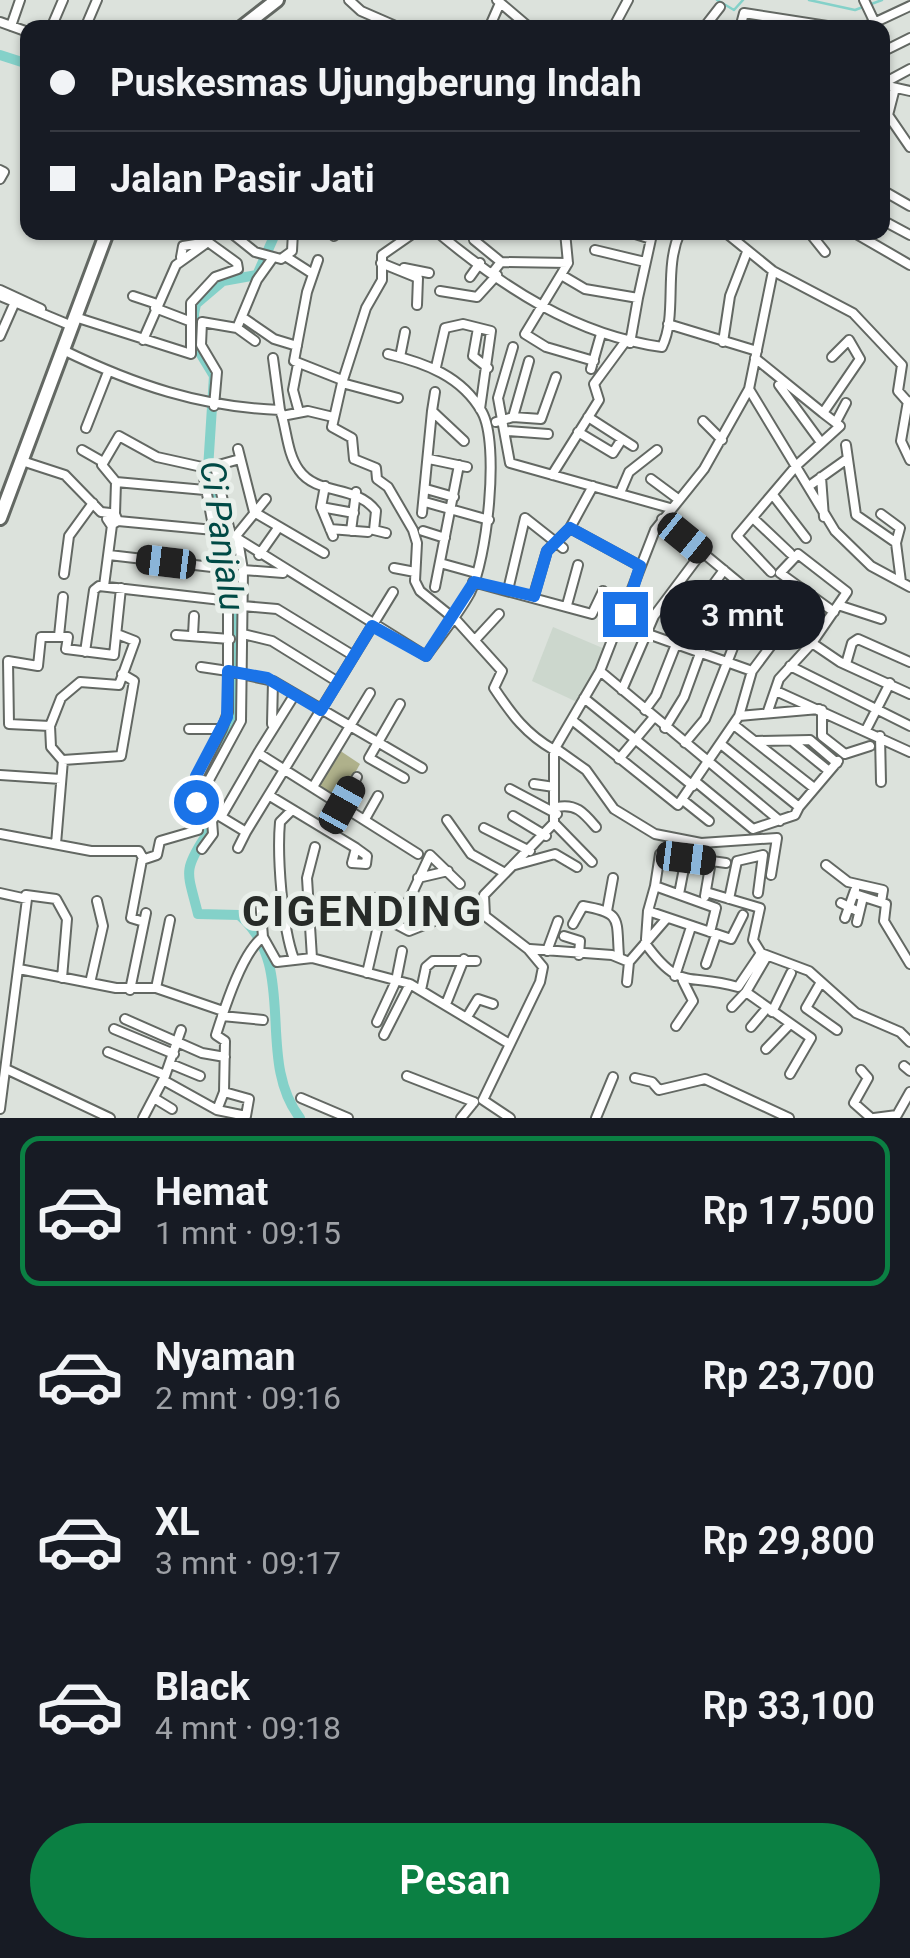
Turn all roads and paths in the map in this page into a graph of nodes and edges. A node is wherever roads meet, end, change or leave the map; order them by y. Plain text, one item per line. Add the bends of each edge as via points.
1 (277, 0) edge
2 (349, 0) edge
3 (16, 1) edge
4 (499, 2) edge
5 (910, 6) edge
6 (720, 7) dead end
7 (249, 20) edge
8 (382, 20) edge
9 (520, 20) edge
10 (712, 20) edge
11 (742, 20) edge
12 (789, 20) edge
13 (876, 20) edge
14 (0, 22) edge
15 (10, 26) junction
16 (20, 29) edge
17 (890, 86) edge
18 (895, 88) junction
19 (910, 91) edge
20 (890, 107) edge
21 (890, 118) edge
22 (910, 147) edge
23 (0, 170) edge
24 (0, 179) edge
25 (105, 240) edge
26 (242, 240) edge
27 (291, 240) edge
28 (405, 240) edge
29 (448, 240) edge
30 (474, 240) dead end
31 (566, 240) edge
32 (650, 240) edge
33 (678, 240) edge
34 (734, 240) edge
35 (815, 240) edge
36 (867, 240) edge
37 (595, 250) dead end
38 (746, 252) junction
39 (825, 252) dead end
40 (270, 258) junction
41 (288, 258) junction
42 (318, 260) dead end
43 (501, 262) junction
44 (568, 262) junction
45 (646, 262) junction
46 (381, 263) junction
47 (480, 263) junction
48 (910, 265) edge
49 (399, 267) junction
50 (773, 271) junction
51 (429, 273) dead end
52 (313, 274) junction
53 (495, 274) junction
54 (562, 276) junction
55 (470, 277) dead end
56 (440, 291) dead end
57 (0, 293) edge
58 (133, 296) dead end
59 (638, 298) junction
60 (16, 300) junction
61 (417, 305) dead end
62 (156, 306) junction
63 (542, 308) junction
64 (242, 317) junction
65 (188, 321) junction
66 (72, 322) junction
67 (668, 324) junction
68 (237, 328) junction
69 (478, 328) junction
70 (405, 332) dead end
71 (601, 334) junction
72 (0, 336) edge
73 (143, 340) junction
74 (255, 341) dead end
75 (628, 342) junction
76 (724, 342) junction
77 (298, 346) junction
78 (513, 347) dead end
79 (63, 350) junction
80 (388, 354) dead end
81 (756, 354) junction
82 (400, 357) junction
83 (832, 357) dead end
84 (273, 358) dead end
85 (529, 361) dead end
86 (298, 364) junction
87 (436, 367) junction
88 (488, 368) junction
89 (906, 368) edge
90 (108, 372) junction
91 (556, 377) dead end
92 (342, 382) junction
93 (780, 385) dead end
94 (749, 389) junction
95 (435, 392) dead end
96 (398, 398) dead end
97 (908, 401) edge
98 (846, 403) dead end
99 (211, 406) junction
100 (480, 409) junction
101 (432, 410) junction
102 (299, 412) junction
103 (823, 412) junction
104 (281, 413) junction
105 (333, 417) junction
106 (512, 417) junction
107 (588, 417) junction
108 (500, 421) junction
109 (703, 421) dead end
110 (839, 421) junction
111 (488, 426) junction
112 (86, 428) dead end
113 (907, 431) edge
114 (507, 432) junction
115 (578, 432) junction
116 (548, 434) dead end
117 (622, 439) junction
118 (722, 440) junction
119 (464, 441) dead end
120 (820, 441) junction
121 (846, 445) dead end
122 (633, 446) dead end
123 (82, 450) dead end
124 (657, 450) dead end
125 (847, 458) junction
126 (429, 459) junction
127 (910, 460) edge
128 (103, 462) junction
129 (28, 463) junction
130 (798, 465) junction
131 (552, 475) junction
132 (822, 477) junction
133 (651, 480) dead end
134 (116, 482) junction
135 (325, 486) junction
136 (593, 486) junction
137 (809, 486) junction
138 (426, 489) junction
139 (206, 490) junction
140 (356, 492) junction
141 (620, 494) junction
142 (773, 495) junction
143 (454, 497) junction
144 (266, 499) dead end
145 (678, 499) junction
146 (425, 502) junction
147 (92, 504) junction
148 (321, 508) junction
149 (670, 508) junction
150 (452, 510) junction
151 (254, 512) junction
152 (354, 513) junction
153 (422, 514) dead end
154 (880, 514) dead end
155 (824, 517) junction
156 (0, 518) edge
157 (753, 518) junction
158 (112, 519) junction
159 (662, 519) junction
160 (489, 520) junction
161 (278, 528) junction
162 (570, 528) junction
163 (351, 531) junction
164 (423, 531) dead end
165 (368, 532) dead end
166 (386, 534) dead end
167 (228, 535) junction
168 (445, 538) junction
169 (806, 538) dead end
170 (895, 542) dead end
171 (559, 545) junction
172 (702, 552) junction
173 (324, 553) dead end
174 (790, 553) dead end
175 (109, 555) junction
176 (259, 555) junction
177 (440, 563) junction
178 (578, 565) dead end
179 (640, 566) junction
180 (394, 568) dead end
181 (229, 570) junction
182 (243, 570) junction
183 (724, 570) junction
184 (415, 572) junction
185 (771, 572) dead end
186 (287, 573) junction
187 (64, 574) dead end
188 (475, 578) junction
189 (906, 585) edge
190 (104, 586) junction
191 (435, 587) dead end
192 (121, 588) junction
193 (745, 588) junction
194 (508, 590) junction
195 (604, 591) dead end
196 (393, 592) dead end
197 (847, 592) junction
198 (534, 596) junction
199 (63, 597) dead end
200 (230, 602) junction
201 (567, 605) junction
202 (243, 606) junction
203 (768, 607) junction
204 (836, 608) junction
205 (862, 611) junction
206 (500, 614) dead end
207 (194, 616) dead end
208 (453, 618) junction
209 (881, 619) dead end
210 (788, 624) junction
211 (372, 626) junction
212 (116, 634) junction
213 (243, 634) junction
214 (648, 634) junction
215 (176, 635) dead end
216 (194, 635) junction
217 (59, 636) junction
218 (230, 639) junction
219 (474, 640) junction
220 (676, 643) junction
221 (812, 643) junction
222 (85, 652) junction
223 (699, 652) junction
224 (354, 656) junction
225 (725, 662) junction
226 (910, 662) edge
227 (846, 664) junction
228 (790, 666) junction
229 (201, 667) dead end
230 (600, 671) junction
231 (752, 671) junction
232 (235, 673) junction
233 (122, 674) junction
234 (273, 681) junction
235 (338, 682) junction
236 (890, 682) junction
237 (3, 685) edge
238 (622, 690) junction
239 (776, 690) junction
240 (370, 693) dead end
241 (294, 694) junction
242 (910, 694) edge
243 (584, 698) junction
244 (400, 704) dead end
245 (876, 708) junction
246 (321, 710) junction
247 (645, 710) junction
248 (821, 710) junction
249 (768, 711) junction
250 (654, 717) junction
251 (572, 720) junction
252 (737, 720) junction
253 (272, 724) junction
254 (50, 726) junction
255 (349, 726) junction
256 (910, 726) edge
257 (666, 728) junction
258 (189, 729) dead end
259 (222, 729) junction
260 (866, 730) junction
261 (822, 736) junction
262 (880, 736) junction
263 (634, 740) junction
264 (810, 740) junction
265 (792, 741) junction
266 (378, 742) junction
267 (756, 742) junction
268 (684, 743) junction
269 (722, 745) junction
270 (870, 746) dead end
271 (554, 749) junction
272 (910, 752) edge
273 (258, 753) junction
274 (844, 754) junction
275 (619, 759) junction
276 (63, 761) junction
277 (708, 762) junction
278 (836, 763) junction
279 (422, 768) dead end
280 (286, 770) junction
281 (829, 771) junction
282 (0, 774) edge
283 (357, 777) dead end
284 (404, 778) dead end
285 (61, 780) junction
286 (881, 782) dead end
287 (534, 784) dead end
288 (695, 784) junction
289 (313, 787) junction
290 (554, 787) junction
291 (814, 788) junction
292 (510, 789) dead end
293 (270, 796) junction
294 (378, 796) dead end
295 (684, 801) junction
296 (342, 805) junction
297 (799, 806) junction
298 (292, 810) junction
299 (217, 814) junction
300 (556, 815) junction
301 (513, 816) dead end
302 (365, 818) junction
303 (447, 820) dead end
304 (780, 820) junction
305 (708, 821) dead end
306 (596, 827) dead end
307 (484, 828) dead end
308 (246, 832) junction
309 (0, 834) edge
310 (546, 836) junction
311 (202, 840) junction
312 (56, 844) junction
313 (315, 847) dead end
314 (238, 848) dead end
315 (356, 848) dead end
316 (530, 852) junction
317 (418, 854) dead end
318 (143, 858) junction
319 (686, 858) junction
320 (711, 861) junction
321 (592, 862) dead end
322 (726, 862) dead end
323 (515, 865) junction
324 (826, 865) dead end
325 (576, 866) dead end
326 (448, 871) junction
327 (506, 873) junction
328 (771, 875) dead end
329 (613, 878) dead end
330 (418, 879) junction
331 (460, 884) dead end
332 (655, 886) junction
333 (858, 892) junction
334 (0, 893) edge
335 (758, 893) dead end
336 (679, 894) junction
337 (705, 896) junction
338 (26, 897) junction
339 (375, 898) dead end
340 (729, 899) junction
341 (260, 900) dead end
342 (97, 901) dead end
343 (307, 902) junction
344 (881, 902) junction
345 (841, 903) dead end
346 (483, 911) junction
347 (608, 911) junction
348 (648, 911) junction
349 (856, 914) junction
350 (742, 916) dead end
351 (666, 918) junction
352 (846, 918) dead end
353 (170, 920) dead end
354 (558, 921) dead end
355 (379, 924) junction
356 (572, 924) dead end
357 (690, 926) junction
358 (713, 933) junction
359 (564, 936) dead end
360 (261, 938) junction
361 (646, 941) junction
362 (528, 949) junction
363 (547, 950) junction
364 (402, 951) dead end
365 (764, 954) junction
366 (578, 955) junction
367 (620, 956) junction
368 (312, 958) junction
369 (294, 959) junction
370 (464, 959) junction
371 (476, 961) dead end
372 (630, 962) junction
373 (706, 964) dead end
374 (910, 964) edge
375 (19, 968) junction
376 (366, 973) junction
377 (791, 973) dead end
378 (62, 978) junction
379 (679, 979) junction
380 (396, 980) junction
381 (627, 982) dead end
382 (821, 982) junction
383 (90, 983) junction
384 (410, 984) junction
385 (156, 988) junction
386 (130, 990) junction
387 (422, 990) junction
388 (746, 992) junction
389 (0, 997) edge
390 (15, 999) junction
391 (693, 1001) junction
392 (446, 1004) junction
393 (493, 1004) dead end
394 (732, 1006) dead end
395 (770, 1010) junction
396 (700, 1011) dead end
397 (222, 1013) junction
398 (125, 1018) dead end
399 (467, 1018) junction
400 (264, 1020) dead end
401 (377, 1022) dead end
402 (790, 1024) junction
403 (676, 1026) dead end
404 (752, 1027) dead end
405 (114, 1029) dead end
406 (181, 1030) dead end
407 (836, 1030) dead end
408 (384, 1035) dead end
409 (178, 1042) junction
410 (910, 1042) edge
411 (508, 1044) junction
412 (766, 1049) dead end
413 (108, 1052) dead end
414 (174, 1054) junction
415 (224, 1057) junction
416 (171, 1064) junction
417 (861, 1070) dead end
418 (4, 1072) edge
419 (790, 1074) dead end
420 (200, 1076) dead end
421 (408, 1076) dead end
422 (164, 1077) junction
423 (613, 1077) dead end
424 (636, 1078) dead end
425 (224, 1092) junction
426 (909, 1096) edge
427 (154, 1098) junction
428 (301, 1098) dead end
429 (478, 1101) junction
430 (0, 1109) edge
431 (172, 1109) dead end
432 (217, 1110) junction
433 (110, 1118) edge
434 (143, 1118) edge
435 (348, 1118) edge
436 (461, 1118) edge
437 (510, 1118) edge
438 (596, 1118) edge
439 (788, 1118) edge
440 (872, 1118) edge

1 - 7 highway
2 - 8 street
3 - 15 street
4 - 9 street
5 - 13 street
6 - 10 street
11 - 12 street via 744,13
14 - 15 street
15 - 16 street
17 - 18 street
18 - 19 street
18 - 20 street
21 - 22 street
23 - 24 street
25 - 66 highway
26 - 40 street
27 - 41 street
28 - 46 street via 386,251
29 - 47 street
30 - 43 street
31 - 44 street
32 - 45 street
33 - 67 street
34 - 38 street
35 - 39 street
36 - 48 street
37 - 45 street
38 - 50 street
38 - 76 street via 730,296
40 - 41 street
40 - 64 street
41 - 52 street
42 - 52 street
43 - 44 street
43 - 53 street
44 - 54 street
45 - 59 street
46 - 49 street
46 - 92 street via 382,280
47 - 53 street
47 - 55 street
49 - 51 street
49 - 61 street via 424,285
50 - 81 street
50 - 89 street via 853,312
52 - 77 street
53 - 56 street via 480,296
53 - 63 street
54 - 59 street via 584,289
54 - 63 street
57 - 60 street
58 - 62 street
59 - 75 street
60 - 66 street
60 - 72 street
62 - 65 street
62 - 65 street via 181,259 202,243 213,244 239,266 194,297
62 - 73 street
63 - 71 street
63 - 71 street via 526,335 546,347 592,365
64 - 68 street
64 - 77 street
65 - 73 street via 190,354
66 - 73 street
66 - 79 highway
67 - 75 street via 663,347
67 - 76 street
68 - 74 street
68 - 99 street via 202,322 201,345 217,372
69 - 87 street via 445,328
69 - 88 street via 473,356
69 - 88 street via 492,335
70 - 82 street
71 - 75 street
75 - 107 street via 594,388 599,400
76 - 81 street
77 - 86 street
78 - 108 street via 498,398
79 - 90 street
79 - 129 highway
80 - 82 street
81 - 94 street
81 - 103 street
82 - 87 street
83 - 103 street via 849,340 860,361
84 - 104 street
85 - 106 street
86 - 92 street
86 - 102 street via 293,390
87 - 100 street
88 - 100 street
89 - 97 street via 898,391
90 - 99 street
90 - 112 street
91 - 106 street via 543,417
92 - 96 street
92 - 105 street
93 - 120 street
94 - 118 street
94 - 130 street
95 - 101 street
97 - 113 street
98 - 110 street
99 - 104 street
100 - 111 street
101 - 119 street
101 - 126 street
102 - 104 street
102 - 105 street
103 - 110 street
104 - 135 street via 300,472
105 - 184 street via 334,431 354,440 353,457 372,465 413,530
106 - 108 street
107 - 115 street
107 - 117 street
108 - 111 street
108 - 114 street
109 - 118 street
110 - 120 street
111 - 160 street
113 - 127 street via 901,444
114 - 116 street
114 - 131 street via 510,462
115 - 117 street via 613,453
115 - 131 street
117 - 122 street
118 - 145 street
120 - 130 street
121 - 125 street
123 - 128 street
124 - 141 street via 629,472
125 - 132 street
125 - 170 street via 856,515
126 - 138 street
126 - 143 street via 463,466
128 - 134 street
128 - 139 street via 121,436 157,457 199,464
129 - 147 street via 74,484
129 - 156 highway
130 - 137 street
130 - 142 street
131 - 136 street
132 - 137 street
132 - 155 street
133 - 145 street
134 - 139 street
134 - 158 street
135 - 140 street
135 - 148 street
136 - 141 street
136 - 162 street
137 - 155 street
138 - 143 street
138 - 146 street
139 - 167 street
140 - 152 street
140 - 166 street via 376,510 375,532
141 - 149 street
142 - 157 street
142 - 169 street
143 - 150 street
144 - 151 street
145 - 149 street
146 - 150 street
146 - 153 street
147 - 158 street
147 - 187 street via 70,536
148 - 152 street
148 - 163 street via 331,532
149 - 159 street
150 - 160 street
150 - 168 street
151 - 161 street
151 - 167 street
151 - 167 street via 239,454 214,466
152 - 163 street
154 - 189 street via 900,528 896,543
155 - 189 street via 852,550
157 - 174 street
157 - 185 street via 737,536
158 - 167 street
158 - 175 street
159 - 172 street
159 - 179 street
160 - 188 street
161 - 173 street
161 - 176 street
162 - 171 street
162 - 179 street
163 - 165 street
164 - 168 street
167 - 176 street
167 - 181 street
167 - 182 street
168 - 177 street
171 - 194 street via 525,518
171 - 198 street via 547,551
172 - 183 street
172 - 214 street via 663,602
175 - 181 street
175 - 190 street
176 - 186 street
177 - 188 street
177 - 191 street
178 - 201 street
179 - 230 street
180 - 184 street
181 - 200 street
182 - 186 street
182 - 202 street
183 - 193 street
183 - 220 street
184 - 208 street via 420,591
186 - 211 street
188 - 194 street
188 - 208 street
190 - 192 street
190 - 222 street via 94,590
192 - 200 street
192 - 212 street
193 - 203 street
193 - 223 street
194 - 198 street
195 - 201 street via 592,614
196 - 211 street
197 - 204 street
197 - 204 street via 799,554 780,572
197 - 205 street
198 - 201 street
199 - 217 street
200 - 218 street
202 - 213 street
202 - 224 street via 276,609
203 - 210 street
203 - 225 street
204 - 205 street
204 - 221 street
205 - 209 street
206 - 219 street
207 - 216 street
208 - 211 street via 426,656
208 - 219 street
210 - 221 street
210 - 231 street
211 - 224 street
212 - 222 street via 114,655
212 - 233 street via 135,641
213 - 232 street
213 - 235 street via 272,641
214 - 220 street
214 - 238 street
215 - 216 street
216 - 218 street
217 - 222 street via 68,637 66,650
217 - 237 street via 41,637 38,666 8,661
218 - 232 street
219 - 271 street via 502,671 494,688 511,714
220 - 223 street
220 - 247 street
221 - 227 street
221 - 228 street
223 - 225 street
223 - 257 street
224 - 235 street
225 - 231 street
225 - 268 street via 705,719
226 - 227 street via 858,639
227 - 236 street
228 - 239 street
228 - 245 street
229 - 232 street
230 - 238 street
230 - 243 street
231 - 252 street
232 - 234 street
232 - 259 street
232 - 299 street via 240,721 210,780
233 - 254 street via 118,686 80,682 61,698
233 - 276 street via 134,681 121,756
234 - 241 street
234 - 253 street
235 - 246 street
236 - 242 street
236 - 245 street
237 - 254 street via 10,724
238 - 247 street
239 - 248 street
239 - 249 street
240 - 255 street
241 - 246 street
241 - 253 street
243 - 251 street
243 - 263 street
244 - 266 street
245 - 256 street
245 - 260 street
246 - 255 street
246 - 280 street
247 - 250 street
248 - 249 street
248 - 260 street
248 - 261 street
249 - 252 street
250 - 257 street
250 - 263 street
251 - 271 street
251 - 275 street
252 - 267 street
252 - 269 street
253 - 273 street
254 - 276 street via 50,747
255 - 266 street
255 - 289 street
257 - 268 street
258 - 259 street
259 - 311 street via 194,785
260 - 262 street
261 - 264 street
261 - 274 street
262 - 272 street
262 - 286 street
263 - 275 street
263 - 288 street
264 - 265 street
264 - 278 street
265 - 267 street
265 - 281 street
266 - 279 street
266 - 284 street via 369,758
267 - 291 street
268 - 277 street
269 - 277 street
269 - 297 street
270 - 274 street
271 - 290 street
271 - 328 street via 586,770 614,809 655,834 736,844 777,838
273 - 280 street
273 - 299 street
274 - 278 street
275 - 295 street via 677,805
276 - 285 street
277 - 288 street
277 - 304 street
278 - 281 street
280 - 289 street
280 - 293 street
281 - 291 street
282 - 285 street
283 - 296 street
285 - 312 street
287 - 290 street
288 - 295 street
288 - 304 street via 753,829
289 - 296 street
290 - 300 street
291 - 297 street
292 - 300 street
293 - 298 street
293 - 308 street
294 - 302 street
295 - 305 street
296 - 302 street
297 - 304 street
298 - 315 street
298 - 369 street via 280,822 278,846 284,928
299 - 308 street
299 - 311 street via 213,834
300 - 306 street via 569,805
300 - 310 street
300 - 321 street
301 - 310 street
302 - 317 street
303 - 327 street via 471,854
307 - 316 street
308 - 314 street
309 - 312 street
310 - 316 street
311 - 318 street via 160,841 156,855
312 - 318 street via 140,851
313 - 343 street
316 - 323 street
318 - 386 street via 132,918 145,917
319 - 320 street
319 - 332 street via 660,854
319 - 336 street
320 - 322 street
320 - 337 street
323 - 325 street via 555,854
323 - 327 street
324 - 333 street
326 - 330 street
326 - 330 street via 432,855
326 - 331 street
327 - 346 street via 490,886
329 - 347 street
330 - 346 street via 403,916 468,904
332 - 336 street
332 - 348 street
333 - 344 street
333 - 344 street via 883,890
333 - 349 street
334 - 338 street
335 - 340 street via 763,855 737,861
336 - 337 street
337 - 340 street
337 - 358 street via 716,908
338 - 375 street
338 - 378 street via 56,898 66,912
339 - 355 street
340 - 365 street via 760,908 753,940
341 - 360 street
342 - 383 street via 103,926
343 - 355 street
343 - 368 street
344 - 374 street via 884,921
345 - 349 street
346 - 355 street via 452,914 413,931
346 - 362 street
347 - 356 street via 583,906
347 - 367 street via 615,916
348 - 351 street
348 - 361 street
349 - 352 street
350 - 358 street via 735,938
351 - 357 street
351 - 361 street
353 - 385 street
354 - 363 street
355 - 376 street
357 - 358 street
357 - 379 street
358 - 373 street
359 - 366 street via 580,941
360 - 369 street via 274,960
360 - 397 street
361 - 372 street
361 - 379 street
362 - 363 street
362 - 411 street via 543,973
363 - 366 street
364 - 380 street
365 - 379 street via 742,986
365 - 382 street via 798,964
365 - 388 street
366 - 367 street
367 - 372 street
368 - 369 street
368 - 376 street
370 - 371 street
370 - 387 street via 429,963
370 - 392 street
372 - 381 street
375 - 378 street
375 - 390 street
376 - 380 street
377 - 395 street
378 - 383 street
379 - 391 street
380 - 384 street
380 - 401 street
382 - 407 street via 806,1008
382 - 410 street via 856,1012
383 - 386 street
384 - 387 street
384 - 408 street
385 - 386 street
385 - 397 street
387 - 392 street
388 - 394 street
388 - 395 street
389 - 390 street
390 - 418 street
391 - 396 street
391 - 403 street
392 - 399 street
393 - 399 street via 478,1000
395 - 402 street
395 - 404 street
397 - 400 street
397 - 415 street via 216,1035 224,1040
398 - 409 street
399 - 411 street
402 - 412 street
402 - 419 street via 811,1040
405 - 414 street
406 - 409 street
409 - 414 street
409 - 415 street
411 - 429 street
413 - 422 street
414 - 416 street
415 - 425 street
416 - 420 street
416 - 422 street
417 - 440 street via 868,1078 854,1103
418 - 430 street
418 - 433 street
421 - 429 street
422 - 427 street
422 - 432 street
423 - 438 street
424 - 439 street via 659,1090 698,1079 714,1082
425 - 432 street
425 - 432 street via 248,1098 246,1116
426 - 440 street via 897,1115
427 - 431 street
427 - 434 street
428 - 435 street
429 - 436 street
429 - 437 street

